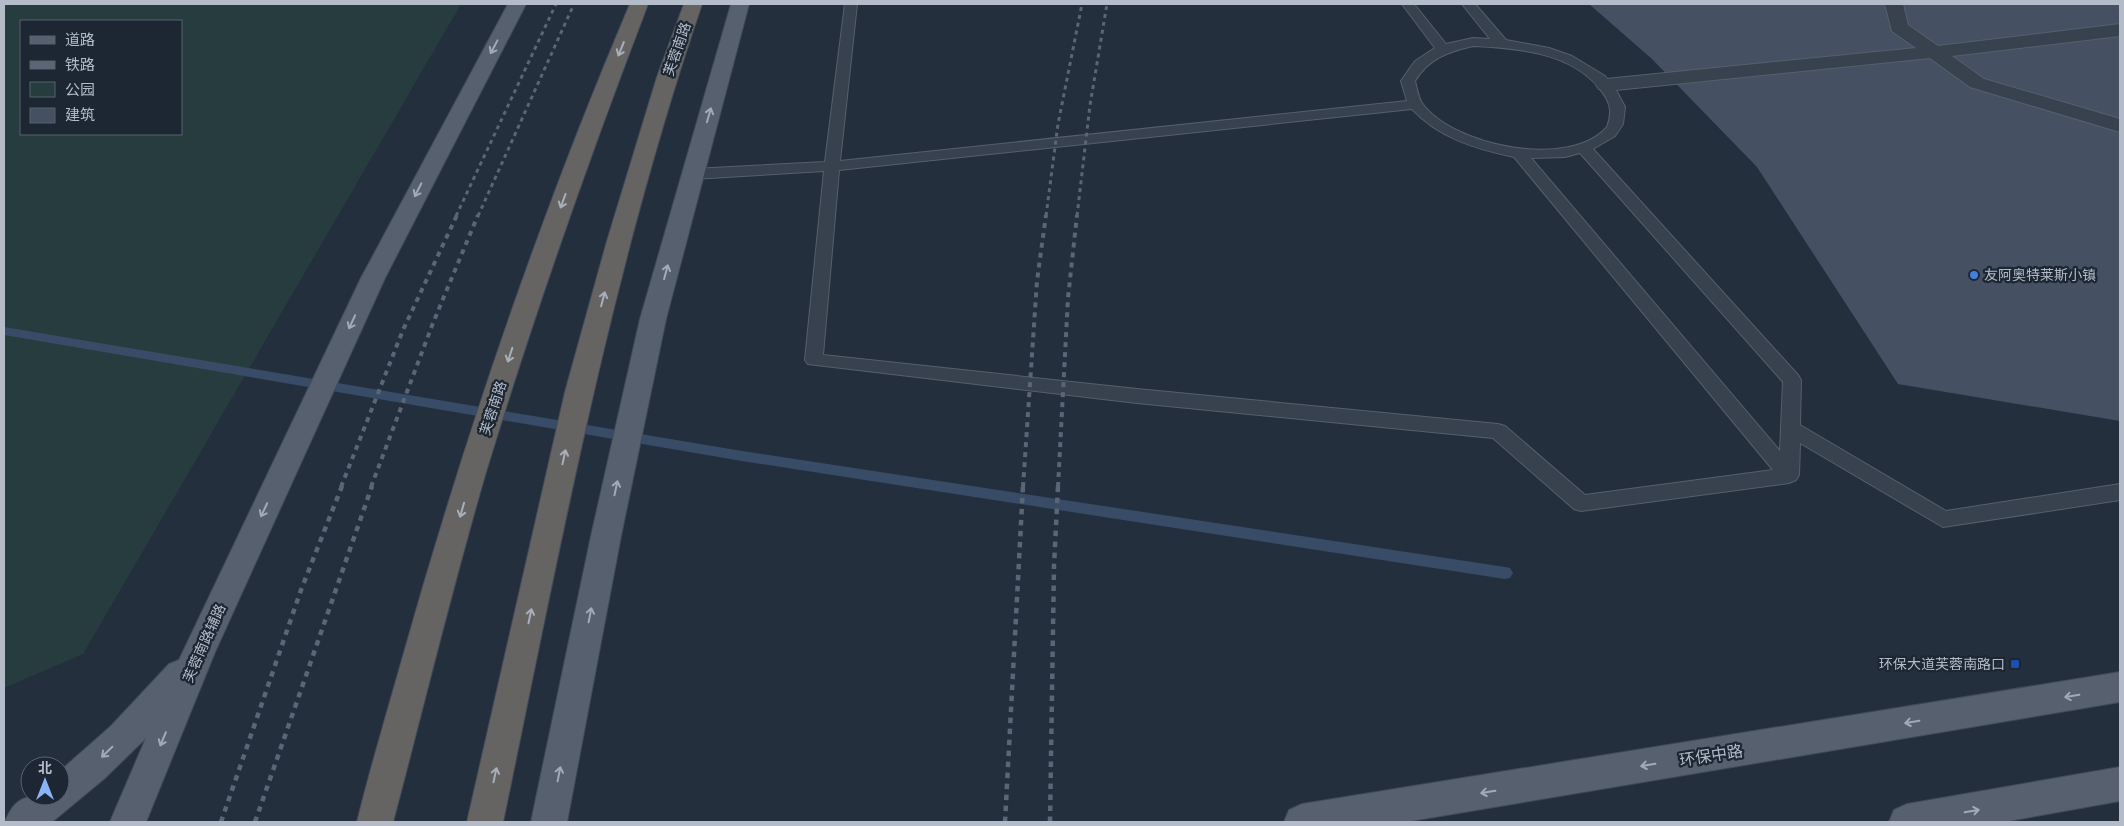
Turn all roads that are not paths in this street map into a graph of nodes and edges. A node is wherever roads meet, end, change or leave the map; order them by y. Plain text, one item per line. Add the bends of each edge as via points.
1 (517, 4) edge
2 (639, 4) edge
3 (693, 4) edge
4 (740, 4) edge
5 (851, 4) edge
6 (1408, 4) edge
7 (1468, 4) edge
8 (1894, 4) edge
9 (2120, 30) edge
10 (1501, 43) junction
11 (1443, 49) junction
12 (1934, 52) junction
13 (1606, 85) junction
14 (1415, 104) junction
15 (2120, 126) edge
16 (1584, 148) junction
17 (1519, 153) junction
18 (832, 166) junction
19 (693, 174) junction
20 (1791, 429) junction
21 (1789, 475) junction
22 (2120, 492) edge
23 (199, 652) junction
24 (2120, 687) edge
25 (2120, 784) edge
26 (70, 786) edge
27 (44, 806) edge
28 (22, 822) edge
29 (128, 822) edge
30 (375, 822) edge
31 (485, 822) edge
32 (549, 822) edge
33 (1302, 822) edge
34 (1907, 822) edge

1 -> 23 main road, 芙蓉南路辅路 via 373,278
2 -> 30 highway, 芙蓉南路 via 530,292 472,474
31 -> 3 highway, 芙蓉南路 via 578,392 667,77
19 -> 4 main road
5 - 18 lane
6 - 11 lane
7 - 10 lane
8 - 12 street via 1899,27
9 - 12 street
10 - 11 lane via 1473,42
10 - 13 lane via 1552,53 1582,66
11 - 14 lane via 1417,64 1408,81
12 - 13 street
12 - 15 street via 1977,83
13 - 16 lane via 1618,104 1617,123 1608,136
14 - 17 lane via 1440,127 1481,145
14 - 18 lane
16 - 17 lane via 1557,153
16 - 20 lane via 1792,380
17 - 21 lane
18 - 19 lane
18 - 21 lane via 814,360 1498,431 1581,504
32 -> 19 main road via 653,318
20 - 21 lane
20 - 22 lane via 1943,519
23 -> 26 main road via 149,713
23 -> 29 main road, 芙蓉南路辅路
24 -> 33 main road, 环保中路
34 -> 25 main road
27 - 28 main road

